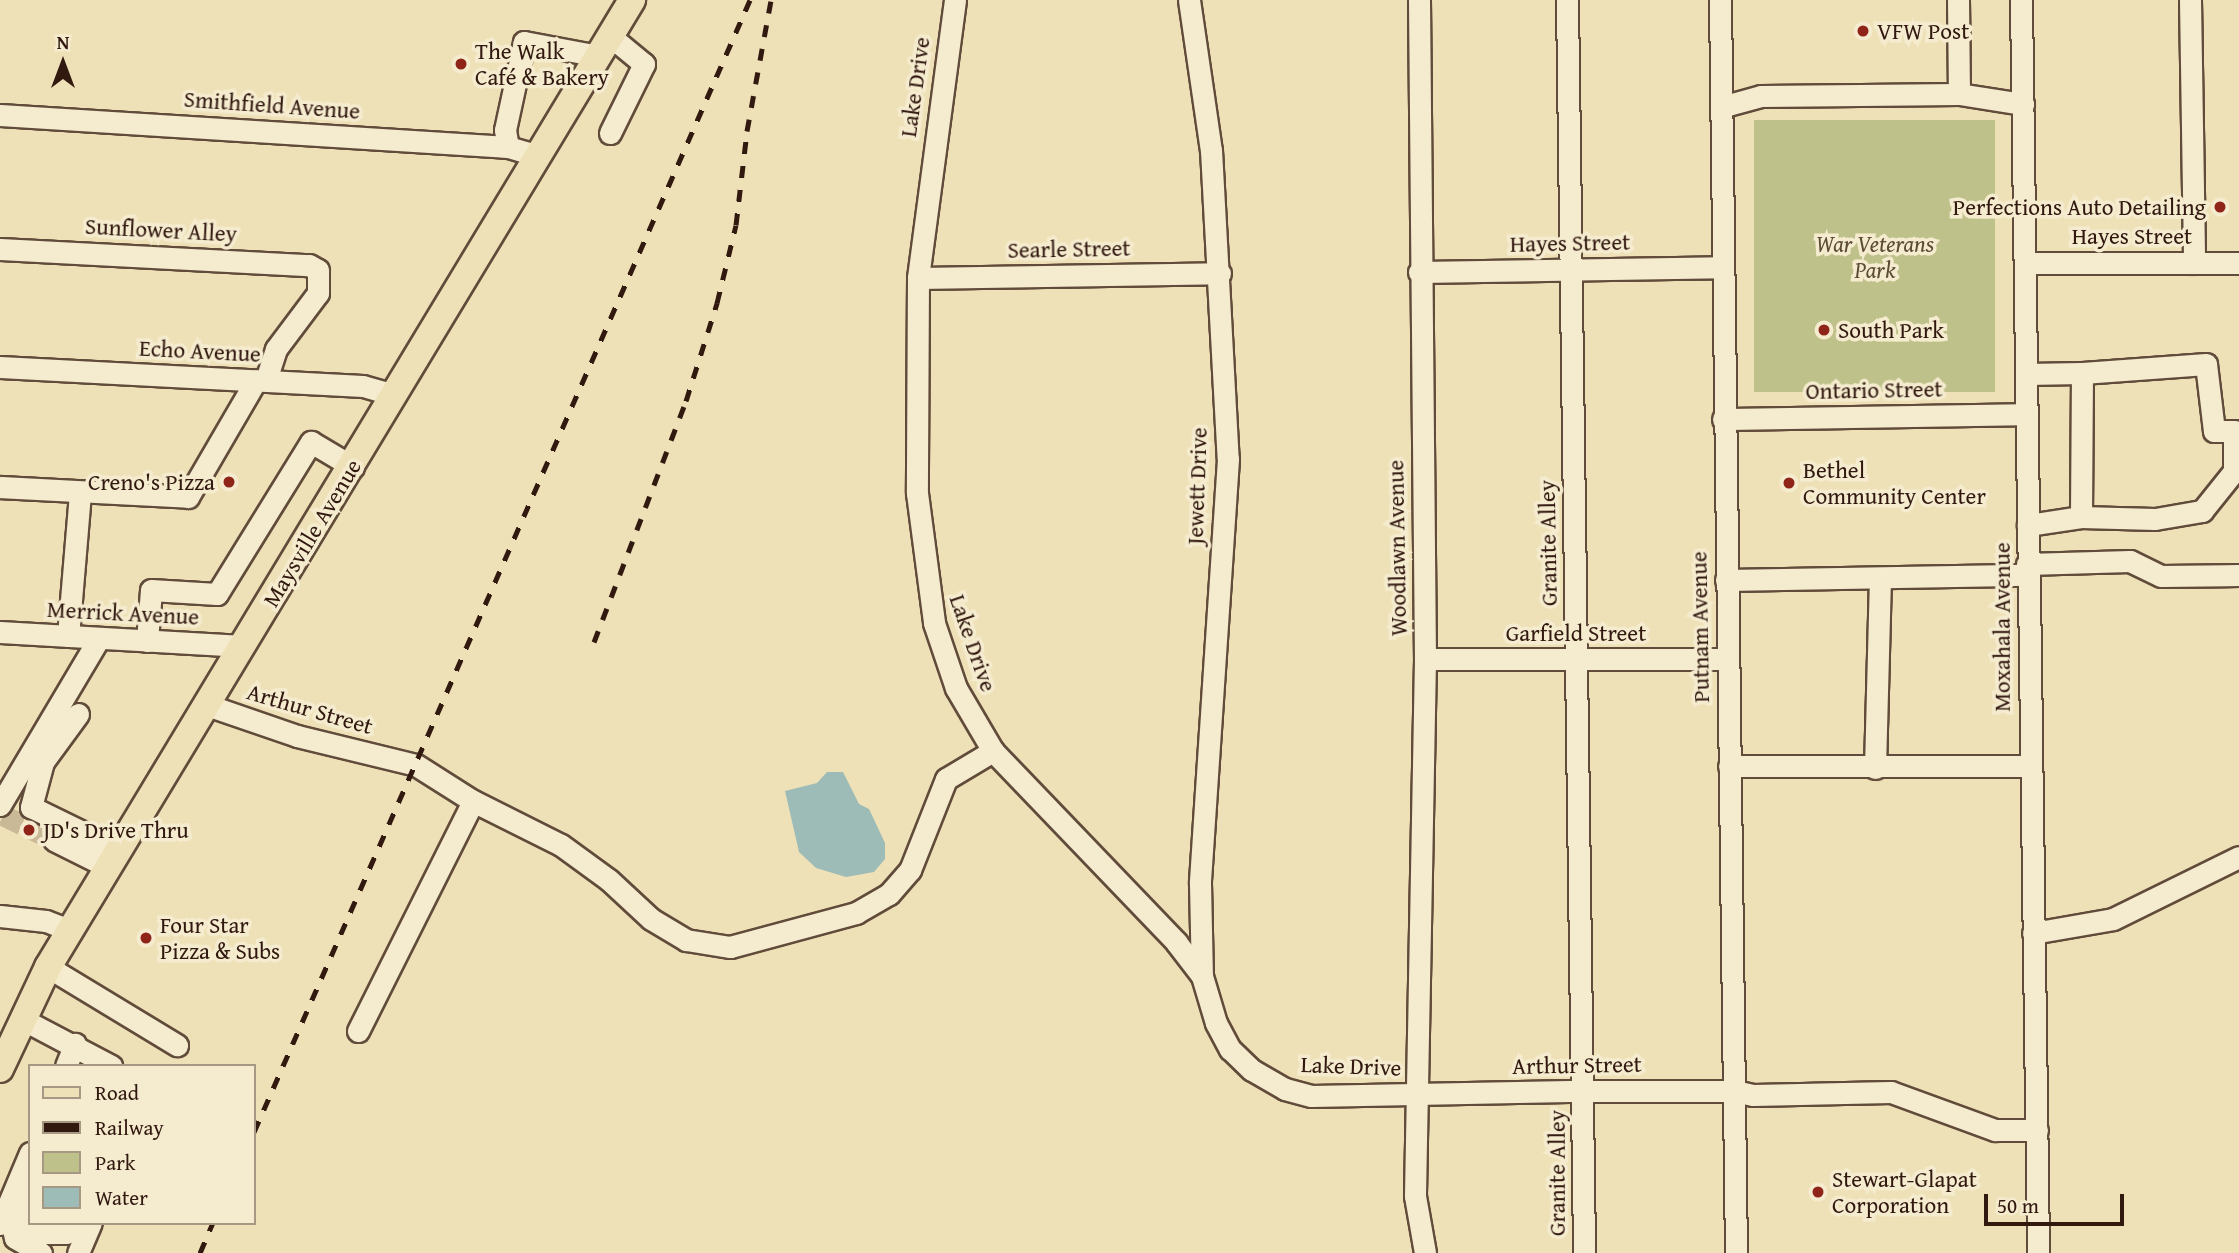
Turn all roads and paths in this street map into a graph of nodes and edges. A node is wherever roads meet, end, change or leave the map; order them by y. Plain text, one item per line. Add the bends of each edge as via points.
1 (632, 0) edge
2 (955, 0) edge
3 (1189, 0) edge
4 (1419, 0) edge
5 (1567, 0) edge
6 (1720, 0) edge
7 (1958, 0) edge
8 (2021, 0) edge
9 (2190, 0) edge
10 (605, 46) junction
11 (1959, 94) junction
12 (2023, 104) junction
13 (1721, 107) junction
14 (0, 115) edge
15 (610, 133) dead end
16 (508, 146) junction
17 (539, 156) junction
18 (0, 249) edge
19 (2194, 262) junction
20 (2025, 263) junction
21 (2239, 263) edge
22 (1722, 267) junction
23 (1570, 270) junction
24 (1419, 272) junction
25 (1220, 273) junction
26 (918, 278) junction
27 (0, 367) edge
28 (2082, 373) junction
29 (2026, 374) junction
30 (261, 380) junction
31 (395, 395) junction
32 (2026, 414) junction
33 (1723, 419) junction
34 (353, 467) junction
35 (0, 487) edge
36 (80, 492) junction
37 (2081, 517) junction
38 (2028, 525) junction
39 (2027, 570) junction
40 (2239, 575) edge
41 (1880, 578) junction
42 (1726, 580) junction
43 (0, 632) edge
44 (68, 636) junction
45 (99, 638) junction
46 (147, 641) junction
47 (243, 646) junction
48 (1425, 659) junction
49 (1576, 659) junction
50 (1727, 659) junction
51 (207, 705) junction
52 (78, 714) dead end
53 (993, 751) junction
54 (1729, 766) junction
55 (2030, 766) junction
56 (1875, 768) junction
57 (8, 777) edge
58 (473, 801) junction
59 (1, 811) edge
60 (54, 840) tunnel mouth
61 (2239, 857) edge
62 (113, 858) junction
63 (0, 916) edge
64 (69, 930) junction
65 (2033, 933) junction
66 (47, 967) junction
67 (1202, 976) junction
68 (22, 1018) junction
69 (358, 1031) dead end
70 (177, 1045) dead end
71 (82, 1054) edge
72 (106, 1064) edge
73 (0, 1069) edge
74 (1583, 1091) junction
75 (1735, 1091) junction
76 (1419, 1095) junction
77 (2037, 1130) junction
78 (28, 1158) edge
79 (28, 1186) edge
80 (20, 1203) junction
81 (28, 1223) edge
82 (0, 1224) edge
83 (30, 1225) edge
84 (79, 1225) edge
85 (41, 1253) edge
86 (52, 1253) edge
87 (78, 1253) edge
88 (1425, 1253) edge
89 (1584, 1253) edge
90 (1736, 1253) edge
91 (2038, 1253) edge

1 - 10 main road, Maysville Avenue
2 - 26 street, Lake Drive
3 - 25 street, Jewett Drive via 1211,150
4 - 24 street, Woodlawn Avenue
5 - 23 street, Granite Alley
6 - 13 street, Putnam Avenue
7 - 11 street
8 - 12 street, Moxahala Avenue
9 - 19 street
10 - 15 street via 644,64
10 - 16 street via 524,42 505,130
10 - 17 main road, Maysville Avenue
11 - 12 street
11 - 13 street via 1761,96
12 - 20 street, Moxahala Avenue
13 - 22 street, Putnam Avenue
14 - 16 street, Smithfield Avenue
16 - 17 street, Smithfield Avenue
17 - 31 main road, Maysville Avenue
18 - 30 street, Sunflower Alley via 300,264 318,270 318,293 276,349
19 - 20 street, Hayes Street
19 - 21 street, Hayes Street
20 - 29 street, Moxahala Avenue
22 - 23 street, Hayes Street
22 - 33 street, Putnam Avenue
23 - 24 street, Hayes Street
23 - 49 street, Granite Alley
24 - 48 street, Woodlawn Avenue
25 - 26 street, Searle Street
25 - 67 street, Jewett Drive via 1228,459 1200,883
26 - 53 street, Lake Drive via 917,493 927,590 956,688
27 - 30 street, Echo Avenue
28 - 29 street
28 - 37 street
28 - 37 street via 2206,364 2214,431 2234,431 2234,471 2202,511 2155,519
29 - 32 street, Moxahala Avenue
30 - 31 street, Echo Avenue via 363,386
30 - 36 street via 188,496
31 - 34 main road, Maysville Avenue
32 - 33 street, Ontario Street
32 - 38 street, Moxahala Avenue
33 - 42 street, Putnam Avenue
34 - 46 street via 311,442 217,594 151,590
34 - 47 main road, Maysville Avenue
35 - 36 street
36 - 44 street
37 - 38 street
38 - 39 street, Moxahala Avenue
39 - 40 street via 2130,561 2161,576
39 - 41 street
39 - 55 street, Moxahala Avenue
41 - 42 street
41 - 56 street
42 - 50 street, Putnam Avenue
43 - 44 street, Merrick Avenue
44 - 45 street, Merrick Avenue
45 - 46 street, Merrick Avenue
45 - 57 street
46 - 47 street, Merrick Avenue
47 - 51 main road, Maysville Avenue
48 - 49 street, Garfield Street
48 - 76 street, Woodlawn Avenue
49 - 50 street, Garfield Street
49 - 74 street, Granite Alley
50 - 54 street, Putnam Avenue
51 - 58 street, Arthur Street via 297,736 415,765
51 - 62 main road, Maysville Avenue
52 - 62 street via 43,762 31,807
53 - 58 street, Arthur Street via 946,779 909,870 889,894 856,914 730,947 686,940 651,919 561,845
53 - 67 street, Lake Drive via 1176,942
54 - 56 street
54 - 75 street, Putnam Avenue
55 - 56 street
55 - 65 street, Moxahala Avenue
57 - 59 street
58 - 69 street
60 - 62 street
61 - 65 street via 2113,919
62 - 64 main road, Maysville Avenue
63 - 64 street via 46,921
64 - 66 main road, Maysville Avenue
65 - 77 street, Moxahala Avenue
66 - 68 main road, Maysville Avenue
66 - 70 street
67 - 76 street, Lake Drive via 1216,1023 1230,1049 1252,1070 1284,1089 1311,1096
68 - 71 street
68 - 73 main road, Maysville Avenue
71 - 72 street
74 - 75 street, Arthur Street
74 - 76 street, Arthur Street
74 - 89 street, Granite Alley
75 - 77 street, Arthur Street via 1753,1095 1891,1092 1995,1130
75 - 90 street, Putnam Avenue
76 - 88 street, Woodlawn Avenue via 1415,1196
77 - 91 street, Moxahala Avenue
78 - 82 street
79 - 80 street
80 - 81 street via 22,1218
80 - 85 street via 12,1224 15,1238
83 - 84 street via 39,1233
84 - 86 street via 67,1243
84 - 87 street

